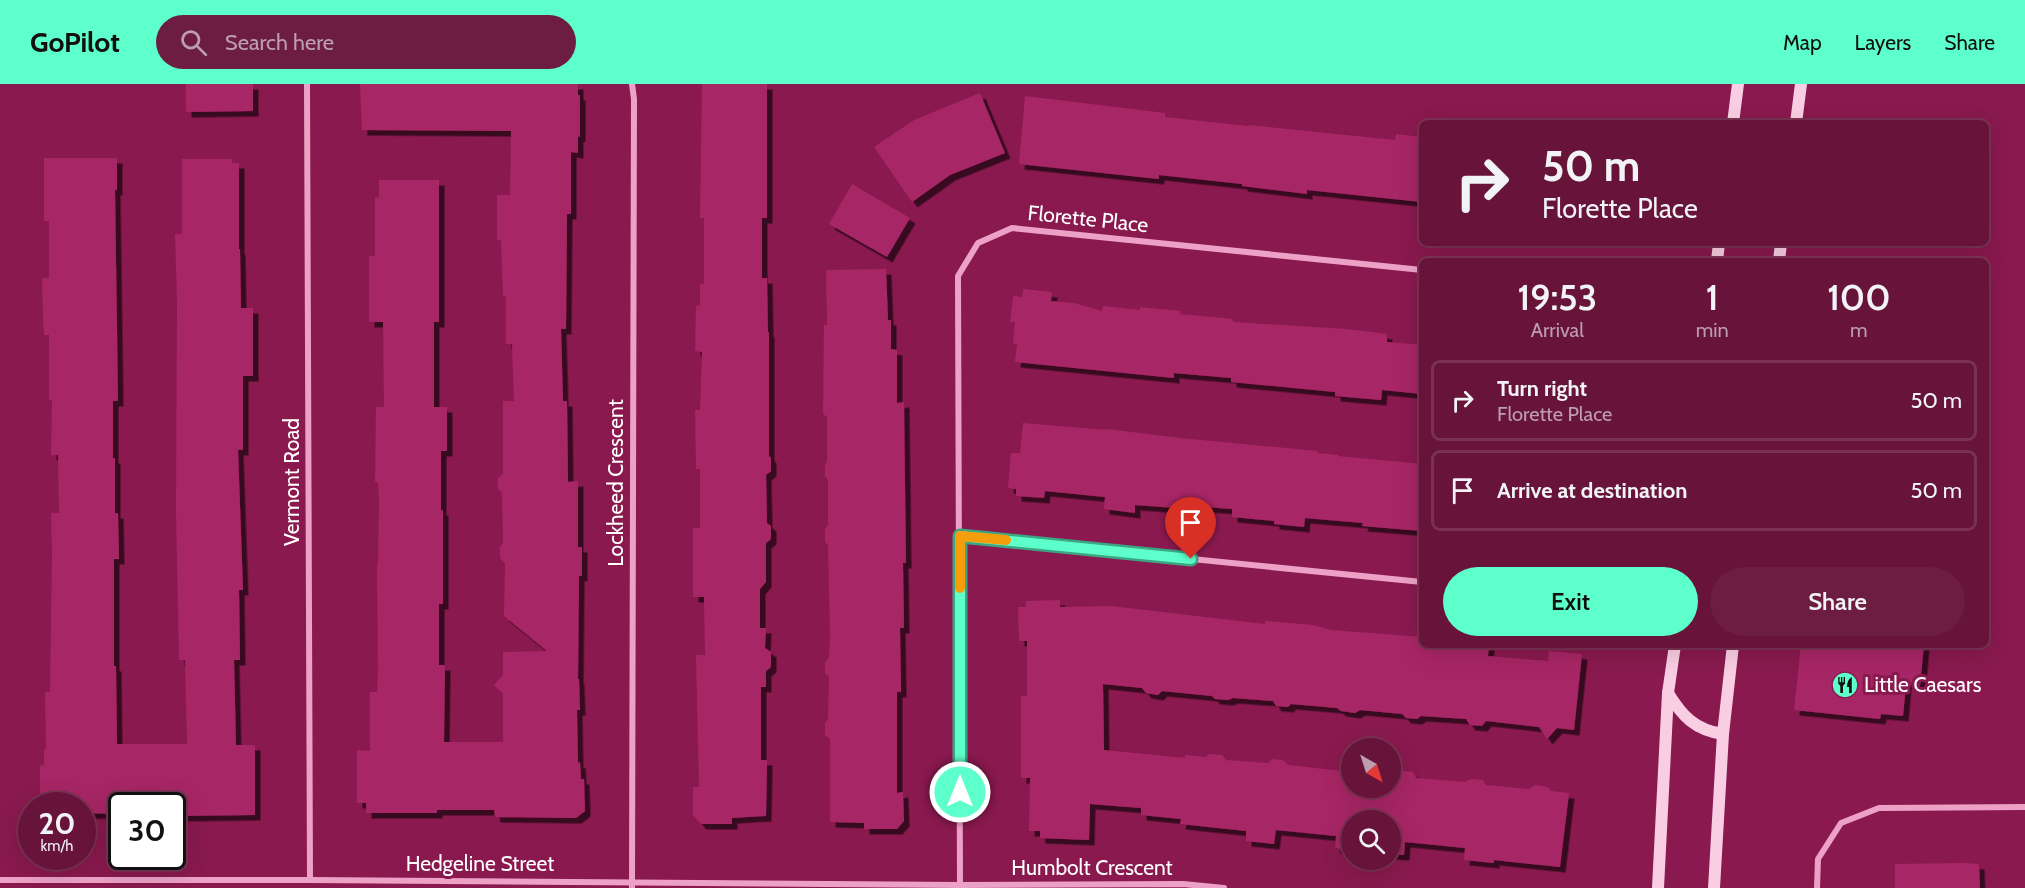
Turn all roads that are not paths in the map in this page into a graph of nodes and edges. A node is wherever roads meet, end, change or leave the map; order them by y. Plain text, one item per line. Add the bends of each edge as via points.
1 (307, 84) edge
2 (632, 84) edge
3 (1738, 84) edge
4 (1801, 84) edge
5 (1733, 120) edge
6 (1796, 120) edge
7 (1419, 270) edge
8 (960, 536) junction
9 (1419, 582) edge
10 (1675, 648) edge
11 (1733, 648) edge
12 (1668, 693) junction
13 (1723, 734) junction
14 (2025, 807) edge
15 (0, 880) edge
16 (310, 880) junction
17 (632, 885) edge
18 (960, 886) edge
19 (1224, 888) edge
20 (1658, 888) edge
21 (1714, 888) edge
22 (1817, 888) edge

1 - 16 street, Vermont Road
2 - 17 street, Lockheed Crescent
3 - 5 main road
4 - 6 main road
7 - 8 street, Florette Place via 1012,228 978,243 958,276
8 - 9 street
8 - 18 street, Florette Place
10 - 12 main road
11 - 13 main road
12 - 13 main road via 1693,724
12 - 20 main road
13 - 21 main road
14 - 22 street via 1879,808 1841,823 1818,859
15 - 16 street, Hedgeline Street
16 - 17 street, Hedgeline Street
17 - 18 street, Hedgeline Street
18 - 19 street, Humbolt Crescent via 1183,884

